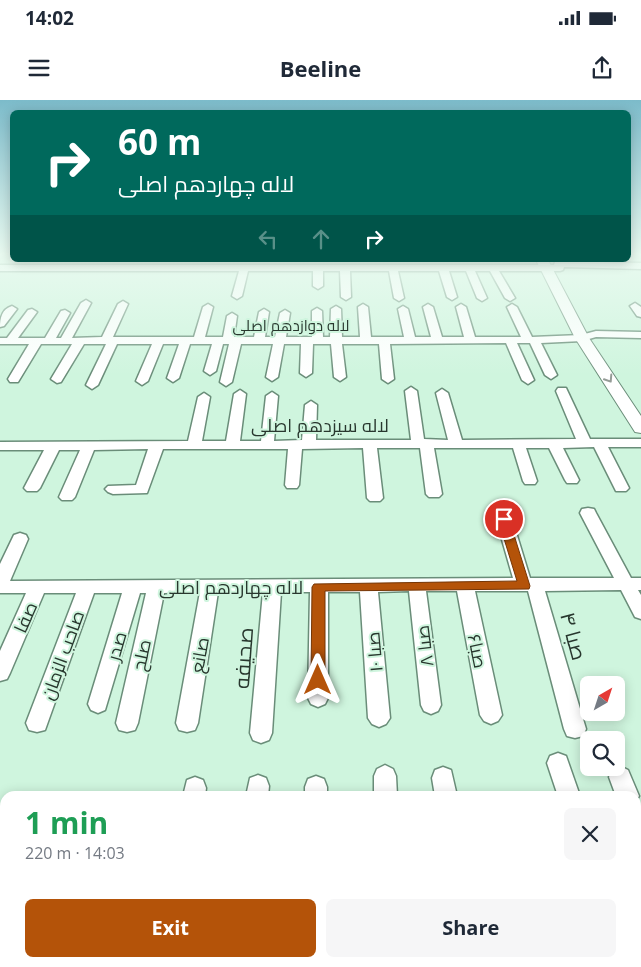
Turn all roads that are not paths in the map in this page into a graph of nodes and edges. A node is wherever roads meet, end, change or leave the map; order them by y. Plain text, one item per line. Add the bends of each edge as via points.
1 (346, 293) edge
2 (399, 293) edge
3 (452, 293) edge
4 (480, 293) edge
5 (508, 293) edge
6 (568, 293) edge
7 (346, 297) dead end
8 (452, 297) dead end
9 (482, 298) dead end
10 (511, 302) joint
11 (86, 303) dead end
12 (123, 304) dead end
13 (461, 306) dead end
14 (208, 307) dead end
15 (364, 307) dead end
16 (428, 307) dead end
17 (12, 309) dead end
18 (336, 309) dead end
19 (317, 311) dead end
20 (32, 312) dead end
21 (65, 312) dead end
22 (264, 312) dead end
23 (285, 313) dead end
24 (232, 316) dead end
25 (0, 324) edge
26 (590, 332) junction
27 (641, 335) edge
28 (159, 340) junction
29 (186, 340) junction
30 (199, 340) junction
31 (228, 340) junction
32 (259, 340) junction
33 (280, 340) junction
34 (312, 340) junction
35 (336, 340) junction
36 (366, 340) junction
37 (384, 340) junction
38 (410, 340) junction
39 (437, 340) junction
40 (470, 340) junction
41 (510, 340) junction
42 (532, 340) junction
43 (5, 341) edge
44 (42, 341) junction
45 (65, 341) junction
46 (80, 341) junction
47 (109, 341) junction
48 (210, 371) dead end
49 (306, 374) dead end
50 (551, 375) dead end
51 (272, 377) dead end
52 (340, 377) dead end
53 (173, 378) dead end
54 (14, 379) dead end
55 (57, 379) dead end
56 (388, 379) dead end
57 (528, 380) dead end
58 (142, 382) dead end
59 (226, 382) dead end
60 (92, 385) dead end
61 (411, 391) dead end
62 (562, 391) dead end
63 (442, 393) dead end
64 (240, 394) dead end
65 (272, 396) dead end
66 (204, 397) dead end
67 (311, 405) dead end
68 (641, 407) edge
69 (641, 428) edge
70 (422, 443) junction
71 (456, 443) junction
72 (518, 443) junction
73 (641, 443) edge
74 (267, 444) junction
75 (302, 444) junction
76 (370, 444) junction
77 (554, 444) junction
78 (592, 444) junction
79 (54, 445) junction
80 (88, 445) junction
81 (156, 445) junction
82 (194, 445) junction
83 (232, 445) junction
84 (2, 449) edge
85 (572, 480) dead end
86 (530, 481) dead end
87 (292, 485) dead end
88 (32, 488) dead end
89 (621, 488) dead end
90 (113, 489) dead end
91 (434, 494) dead end
92 (67, 497) dead end
93 (375, 498) dead end
94 (588, 513) dead end
95 (504, 519) dead end
96 (20, 539) dead end
97 (0, 583) edge
98 (634, 584) edge
99 (416, 586) junction
100 (465, 586) junction
101 (530, 586) junction
102 (38, 587) junction
103 (87, 587) junction
104 (133, 587) junction
105 (156, 587) junction
106 (210, 587) junction
107 (272, 587) junction
108 (319, 587) junction
109 (369, 587) junction
110 (0, 588) edge
111 (641, 612) edge
112 (0, 673) edge
113 (318, 698) dead end
114 (98, 704) dead end
115 (431, 705) dead end
116 (491, 715) dead end
117 (379, 718) dead end
118 (127, 723) dead end
119 (187, 723) dead end
120 (37, 724) dead end
121 (575, 729) dead end
122 (261, 733) dead end
123 (558, 763) dead end
124 (567, 791) edge

1 - 7 street
2 - 38 street
3 - 8 street
4 - 9 street
5 - 10 street
6 - 26 main road
10 - 42 street
11 - 45 street
12 - 47 street
13 - 40 street
14 - 30 street
15 - 36 street
16 - 39 street
17 - 25 street
18 - 35 street
19 - 34 street
20 - 43 street
21 - 44 street
22 - 32 street
23 - 33 street
24 - 31 street
26 - 27 street, لاله دوازدهم اصلی
26 - 42 street, لاله دوازدهم اصلی
26 - 68 main road
26 -> 69 main road
28 - 29 street, لاله دوازدهم اصلی
28 - 47 street, لاله دوازدهم اصلی
28 - 58 street
29 - 30 street, لاله دوازدهم اصلی
29 - 53 street
30 - 31 street, لاله دوازدهم اصلی
31 - 32 street, لاله دوازدهم اصلی
31 - 48 street
31 - 59 street
32 - 33 street, لاله دوازدهم اصلی
33 - 34 street, لاله دوازدهم اصلی
33 - 51 street
34 - 35 street, لاله دوازدهم اصلی
34 - 49 street
35 - 36 street, لاله دوازدهم اصلی
35 - 52 street
36 - 37 street, لاله دوازدهم اصلی
37 - 38 street, لاله دوازدهم اصلی
37 - 56 street
38 - 39 street, لاله دوازدهم اصلی
39 - 40 street, لاله دوازدهم اصلی
40 - 41 street, لاله دوازدهم اصلی
41 - 42 street, لاله دوازدهم اصلی
41 - 57 street
42 - 50 street
43 - 44 street, لاله دوازدهم اصلی
44 - 45 street, لاله دوازدهم اصلی
44 - 54 street
45 - 46 street, لاله دوازدهم اصلی
46 - 47 street, لاله دوازدهم اصلی
46 - 55 street
47 - 60 street
61 - 70 street
62 - 78 street
63 - 71 street
64 - 83 street
65 - 74 street
66 - 82 street
67 - 75 street
70 - 71 street, لاله سیزدهم اصلی
70 - 76 street, لاله سیزدهم اصلی
70 - 91 street
71 - 72 street, لاله سیزدهم اصلی
72 - 77 street, لاله سیزدهم اصلی
72 - 86 street
73 - 78 street, لاله سیزدهم اصلی
74 - 75 street, لاله سیزدهم اصلی
74 - 83 street, لاله سیزدهم اصلی
75 - 76 street, لاله سیزدهم اصلی
75 - 87 street
76 - 93 street
77 - 78 street, لاله سیزدهم اصلی
77 - 85 street
78 - 89 street
79 - 80 street, لاله سیزدهم اصلی
79 - 84 street, لاله سیزدهم اصلی
79 - 88 street
80 - 81 street, لاله سیزدهم اصلی
80 - 92 street
81 - 82 street, لاله سیزدهم اصلی
81 - 90 street via 142,490
82 - 83 street, لاله سیزدهم اصلی
94 - 98 street
95 - 101 street, صبا ۴
96 - 97 street
98 - 101 street, لاله چهاردهم اصلی
98 - 111 street
99 - 100 street, لاله چهاردهم اصلی
99 - 109 street, لاله چهاردهم اصلی
99 - 115 street, صبا ۸
100 - 101 street, لاله چهاردهم اصلی
100 - 116 street, صبا۶
101 - 121 street, صبا ۴
102 - 103 street, لاله چهاردهم اصلی
102 - 110 street, لاله چهاردهم اصلی
102 - 112 street, صفا
103 - 104 street, لاله چهاردهم اصلی
103 - 120 street, صاحب الزمان
104 - 105 street, لاله چهاردهم اصلی
104 - 114 street, صدر
105 - 106 street, لاله چهاردهم اصلی
105 - 118 street, صلح
106 - 107 street, لاله چهاردهم اصلی
106 - 119 street, صانع
107 - 108 street, لاله چهاردهم اصلی
107 - 122 street, صحیفه
108 - 109 street, لاله چهاردهم اصلی
108 - 113 street
109 - 117 street, صبا ۱۰
123 - 124 street

